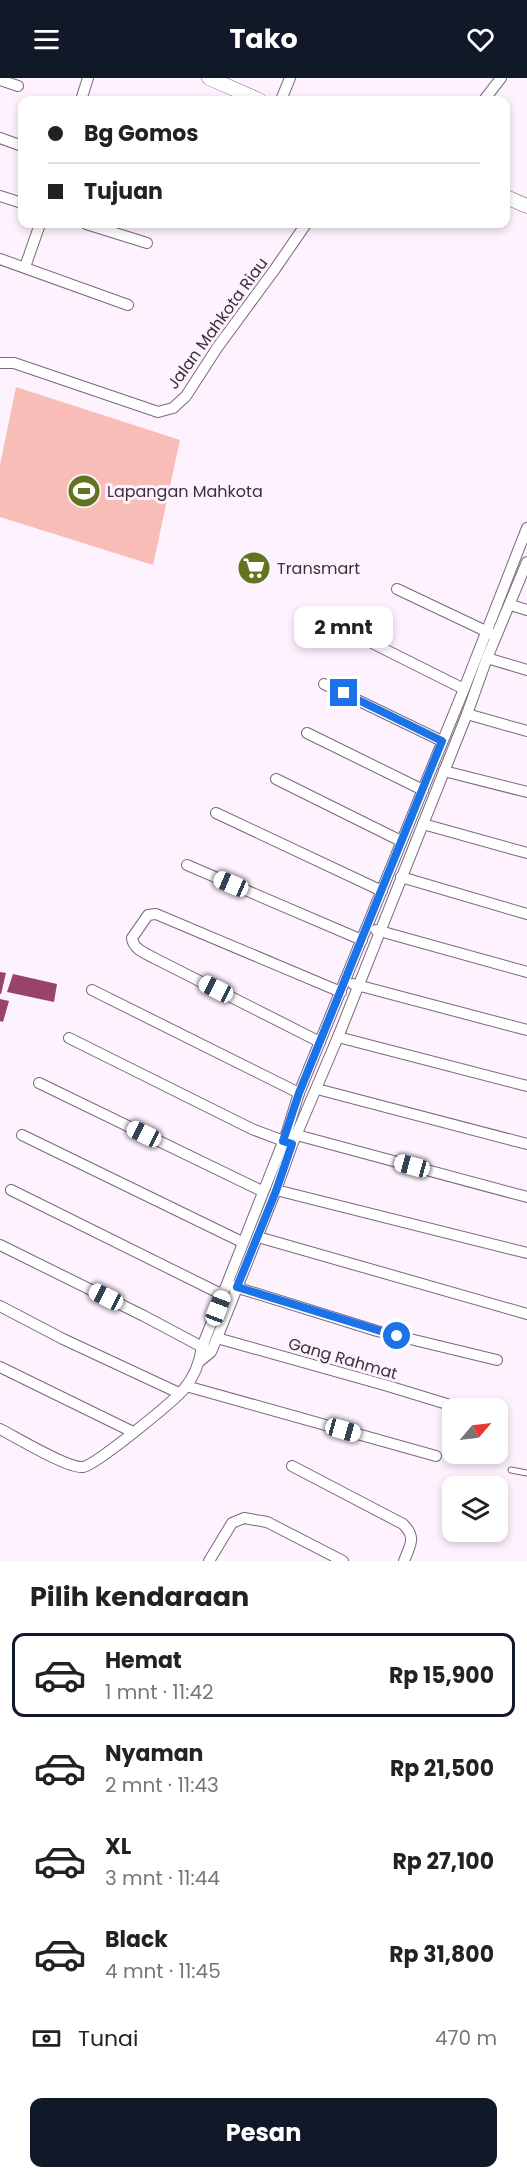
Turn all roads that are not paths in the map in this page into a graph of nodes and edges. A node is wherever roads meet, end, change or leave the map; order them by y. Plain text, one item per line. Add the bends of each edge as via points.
1 (88, 78) edge
2 (209, 78) edge
3 (290, 78) edge
4 (501, 78) edge
5 (0, 80) edge
6 (18, 86) dead end
7 (82, 96) edge
8 (251, 96) edge
9 (283, 96) edge
10 (487, 96) edge
11 (0, 138) edge
12 (18, 145) edge
13 (0, 196) edge
14 (510, 199) edge
15 (18, 202) edge
16 (527, 206) edge
17 (39, 228) edge
18 (99, 228) edge
19 (303, 228) edge
20 (147, 243) dead end
21 (0, 259) edge
22 (25, 267) junction
23 (128, 305) dead end
24 (0, 363) edge
25 (527, 528) edge
26 (527, 562) edge
27 (397, 590) dead end
28 (511, 605) junction
29 (527, 610) edge
30 (486, 631) junction
31 (497, 635) junction
32 (360, 638) dead end
33 (487, 658) junction
34 (527, 670) edge
35 (324, 684) dead end
36 (470, 684) junction
37 (468, 714) junction
38 (527, 731) edge
39 (307, 733) dead end
40 (442, 741) junction
41 (444, 771) junction
42 (276, 779) dead end
43 (423, 790) junction
44 (527, 792) edge
45 (216, 813) dead end
46 (423, 824) junction
47 (401, 841) junction
48 (527, 853) edge
49 (187, 865) dead end
50 (401, 877) junction
51 (382, 891) junction
52 (527, 914) edge
53 (367, 926) junction
54 (380, 933) junction
55 (362, 940) junction
56 (527, 972) edge
57 (346, 981) junction
58 (359, 986) junction
59 (92, 990) dead end
60 (341, 992) junction
61 (527, 1030) edge
62 (338, 1037) junction
63 (69, 1038) dead end
64 (320, 1042) junction
65 (39, 1083) dead end
66 (527, 1086) edge
67 (317, 1089) junction
68 (299, 1093) junction
69 (22, 1135) dead end
70 (290, 1138) junction
71 (527, 1144) edge
72 (11, 1190) dead end
73 (262, 1191) junction
74 (276, 1191) junction
75 (527, 1197) edge
76 (258, 1237) junction
77 (242, 1242) junction
78 (0, 1245) edge
79 (527, 1253) edge
80 (232, 1286) junction
81 (223, 1295) junction
82 (0, 1306) edge
83 (527, 1314) edge
84 (217, 1338) junction
85 (206, 1349) junction
86 (497, 1360) dead end
87 (0, 1367) edge
88 (183, 1389) junction
89 (442, 1402) edge
90 (0, 1429) edge
91 (133, 1432) junction
92 (436, 1456) dead end
93 (292, 1466) dead end
94 (511, 1470) dead end
95 (527, 1473) edge
96 (209, 1561) edge
97 (343, 1561) edge
98 (404, 1561) edge

1 - 7 street
2 - 8 main road
3 - 9 street
4 - 10 street
5 - 6 street
11 - 12 street
13 - 15 street
14 - 16 main road
17 - 22 street
18 - 20 street
19 - 24 street, Jalan Mahkota Riau via 186,396 173,408 158,412 14,363
21 - 22 street
22 - 23 street
25 - 30 street
26 - 28 street
27 - 30 street
28 - 29 street
28 - 31 street
30 - 31 street
30 - 36 street
31 - 33 street
32 - 36 street
33 - 34 street
33 - 36 street
35 - 40 street
36 - 37 street
36 - 40 street
37 - 38 street
37 - 41 street
39 - 43 street
40 - 43 street
41 - 44 street
41 - 46 street
42 - 47 street
43 - 47 street
45 - 51 street
46 - 48 street
46 - 50 street
47 - 51 street
49 - 55 street
50 - 52 street
50 - 54 street
51 - 53 street
53 - 54 street
53 - 55 street
54 - 56 street
54 - 58 street
55 - 57 street
57 - 58 street
57 - 60 street
58 - 61 street
58 - 62 street
59 - 68 street
60 - 64 street
60 - 64 street via 156,914 148,915 132,938 138,949 154,958
62 - 66 street
62 - 67 street
63 - 70 street via 252,1129
64 - 68 street
65 - 73 street
67 - 70 street
67 - 71 street
68 - 70 street
69 - 77 street
70 - 73 street
70 - 74 street
70 - 75 street
72 - 81 street
73 - 77 street
74 - 76 street
74 - 79 street
76 - 80 street
76 - 83 street
77 - 80 street
78 - 85 street
80 - 81 street
80 - 84 street
80 - 86 street via 377,1331
81 - 85 street
82 - 88 street via 63,1339
84 - 85 street
84 - 89 street, Gang Rahmat
85 - 88 street
87 - 91 street
88 - 91 street
88 - 92 street
90 - 91 street via 68,1464 84,1467
93 - 98 street via 404,1524 412,1539
94 - 95 lane
96 - 97 street via 232,1524 244,1518 267,1522

